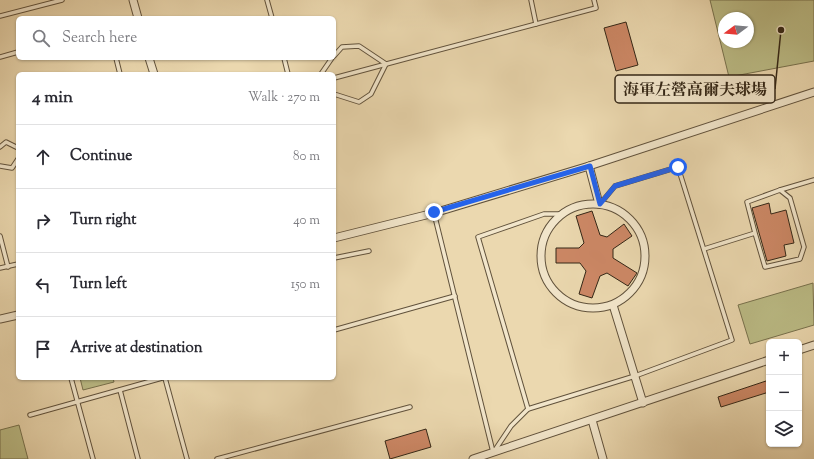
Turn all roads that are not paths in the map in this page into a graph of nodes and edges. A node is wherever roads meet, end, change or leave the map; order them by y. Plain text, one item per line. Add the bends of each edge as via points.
1 (62, 0) edge
2 (133, 0) edge
3 (268, 0) edge
4 (532, 0) edge
5 (594, 0) edge
6 (0, 16) edge
7 (137, 16) edge
8 (272, 16) edge
9 (536, 24) junction
10 (16, 53) edge
11 (336, 54) edge
12 (0, 57) edge
13 (116, 60) edge
14 (150, 60) edge
15 (284, 60) edge
16 (331, 60) edge
17 (386, 64) junction
18 (120, 72) edge
19 (154, 72) edge
20 (288, 72) edge
21 (322, 72) edge
22 (336, 77) edge
23 (814, 92) edge
24 (336, 95) edge
25 (0, 147) edge
26 (16, 147) edge
27 (16, 163) edge
28 (0, 166) edge
29 (590, 166) junction
30 (814, 180) edge
31 (780, 190) junction
32 (600, 204) junction
33 (434, 212) junction
34 (561, 214) junction
35 (755, 233) junction
36 (0, 236) edge
37 (336, 237) edge
38 (704, 249) junction
39 (369, 251) dead end
40 (336, 258) edge
41 (16, 265) edge
42 (8, 267) junction
43 (0, 268) edge
44 (455, 296) junction
45 (613, 305) junction
46 (16, 315) edge
47 (0, 319) edge
48 (336, 329) edge
49 (814, 345) edge
50 (802, 349) edge
51 (766, 361) edge
52 (635, 376) junction
53 (72, 380) edge
54 (154, 380) edge
55 (166, 380) edge
56 (120, 390) junction
57 (77, 402) junction
58 (643, 403) junction
59 (410, 407) dead end
60 (528, 409) junction
61 (30, 415) dead end
62 (592, 420) junction
63 (493, 453) junction
64 (486, 457) edge
65 (93, 459) edge
66 (138, 459) edge
67 (187, 459) edge
68 (217, 459) edge
69 (473, 459) edge
70 (603, 459) edge

1 - 6 lane
2 - 7 street
3 - 8 lane
4 - 9 lane
5 - 9 lane via 596,8
9 - 17 lane
10 - 12 lane
11 - 17 lane via 342,47 359,46
13 - 18 lane
14 - 19 street
15 - 20 lane
16 - 21 lane
17 - 22 lane
17 - 24 lane via 371,94 359,102
23 - 29 street
25 - 26 lane via 6,142
27 - 28 lane via 12,168
29 - 32 street
29 - 33 street
30 - 31 lane
31 - 35 lane via 746,202
31 - 35 lane via 790,198 804,248 800,259 765,267
32 - 34 street via 586,204
32 - 38 lane via 615,186 678,167
32 - 45 street via 628,217 644,244 642,276 630,293
33 - 37 street
33 - 44 lane
34 - 45 street via 552,223 542,246 541,258 547,282 564,300 576,306 594,308
34 - 60 lane via 544,214 478,237
35 - 38 lane
36 - 42 lane
38 - 52 lane via 732,340
39 - 40 lane
41 - 42 lane
42 - 43 lane
44 - 48 lane
44 - 63 lane
45 - 52 street
46 - 47 street
49 - 50 street
51 - 58 street
52 - 58 street
52 - 60 lane
53 - 57 lane
54 - 56 lane
55 - 67 lane
56 - 57 lane
56 - 66 lane
57 - 61 lane
57 - 65 lane
58 - 62 street
59 - 68 lane
60 - 63 lane via 510,426
62 - 63 street
62 - 70 street
63 - 64 street
64 - 69 street

